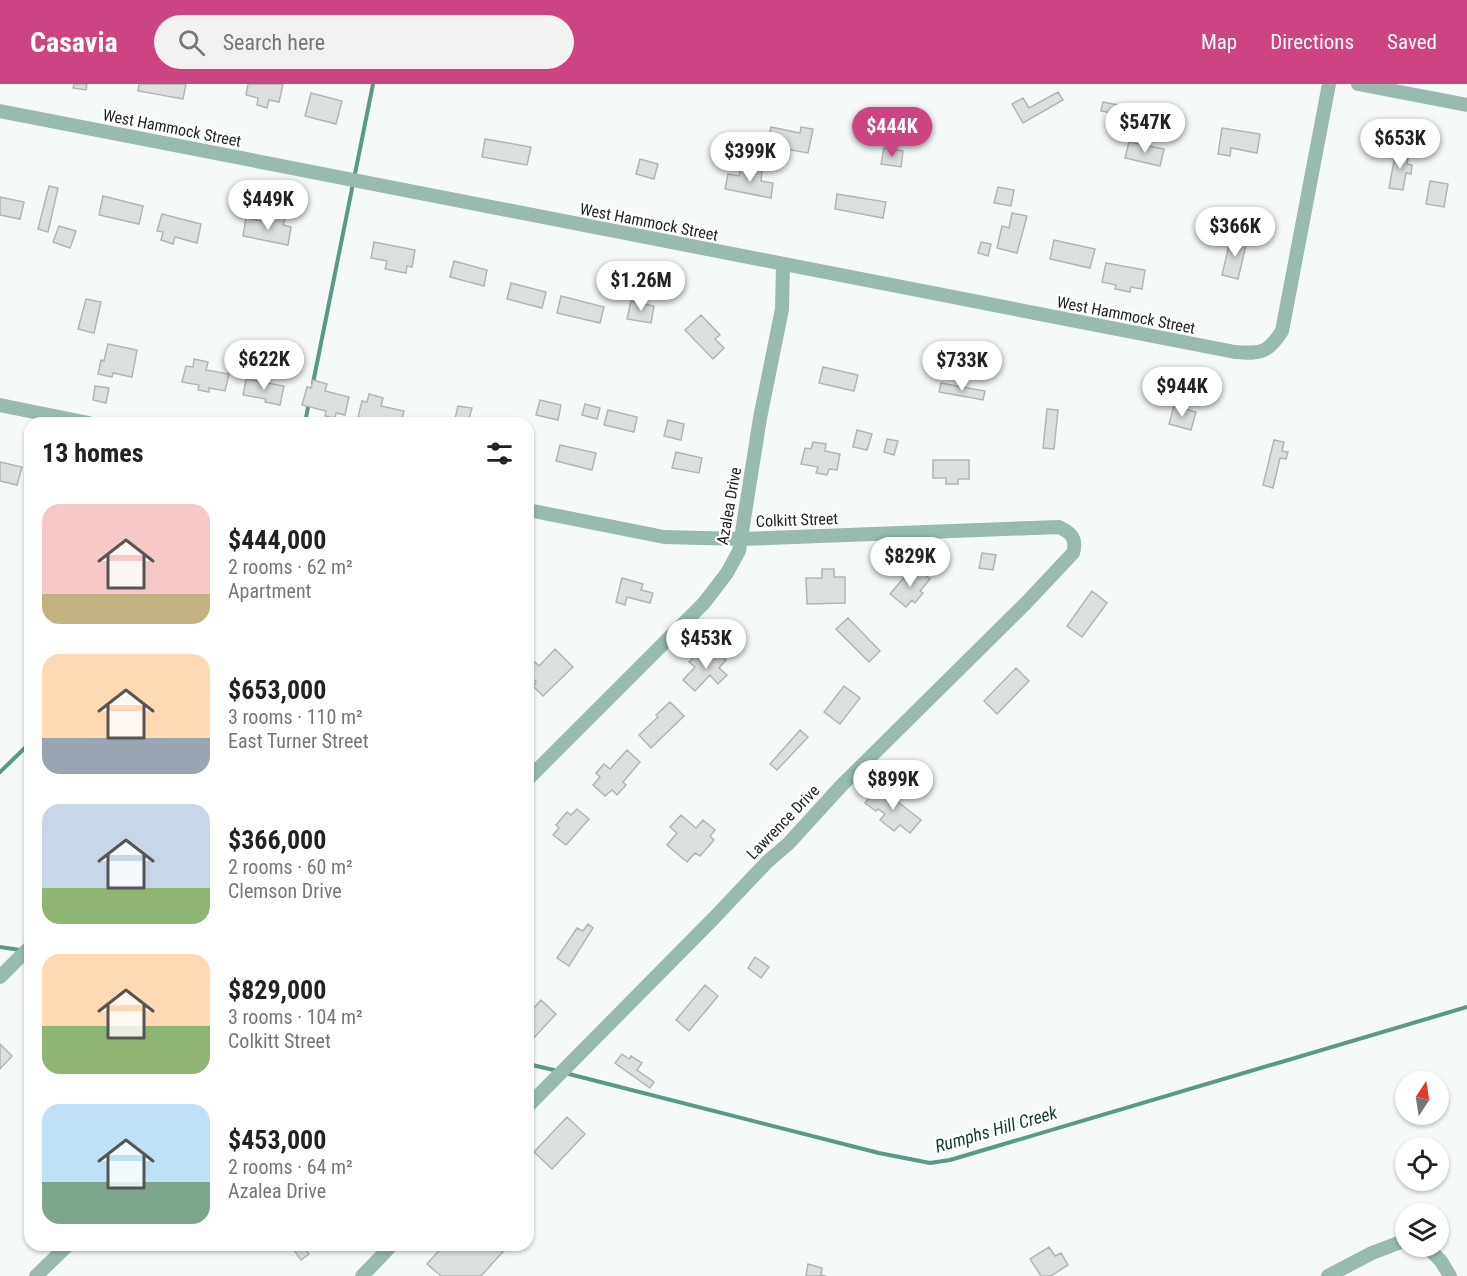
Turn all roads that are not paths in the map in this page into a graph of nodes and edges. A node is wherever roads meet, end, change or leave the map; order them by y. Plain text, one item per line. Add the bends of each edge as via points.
1 (1329, 84) edge
2 (1358, 84) edge
3 (1467, 105) edge
4 (0, 111) edge
5 (783, 265) junction
6 (0, 405) edge
7 (59, 417) edge
8 (534, 511) edge
9 (1070, 532) joint
10 (741, 538) junction
11 (534, 773) edge
12 (24, 953) edge
13 (0, 977) edge
14 (534, 1100) edge
15 (1395, 1244) edge
16 (62, 1251) edge
17 (386, 1251) edge
18 (1437, 1257) edge
19 (36, 1276) edge
20 (362, 1276) edge
21 (1328, 1276) edge
22 (1450, 1276) edge

1 - 5 street, West Hammock Street via 1282,331 1272,346 1257,354
2 - 3 street
4 - 5 street, West Hammock Street
5 - 10 street, Azalea Drive via 782,309
6 - 7 street
8 - 10 street, Colkitt Street via 664,537
9 - 10 street, Colkitt Street via 1059,527
9 - 14 street, Lawrence Drive via 1074,538 1073,553 1042,586
10 - 11 street, Azalea Drive via 736,558 704,603
12 - 13 street
15 - 21 street
16 - 19 street
17 - 20 street
18 - 22 street

